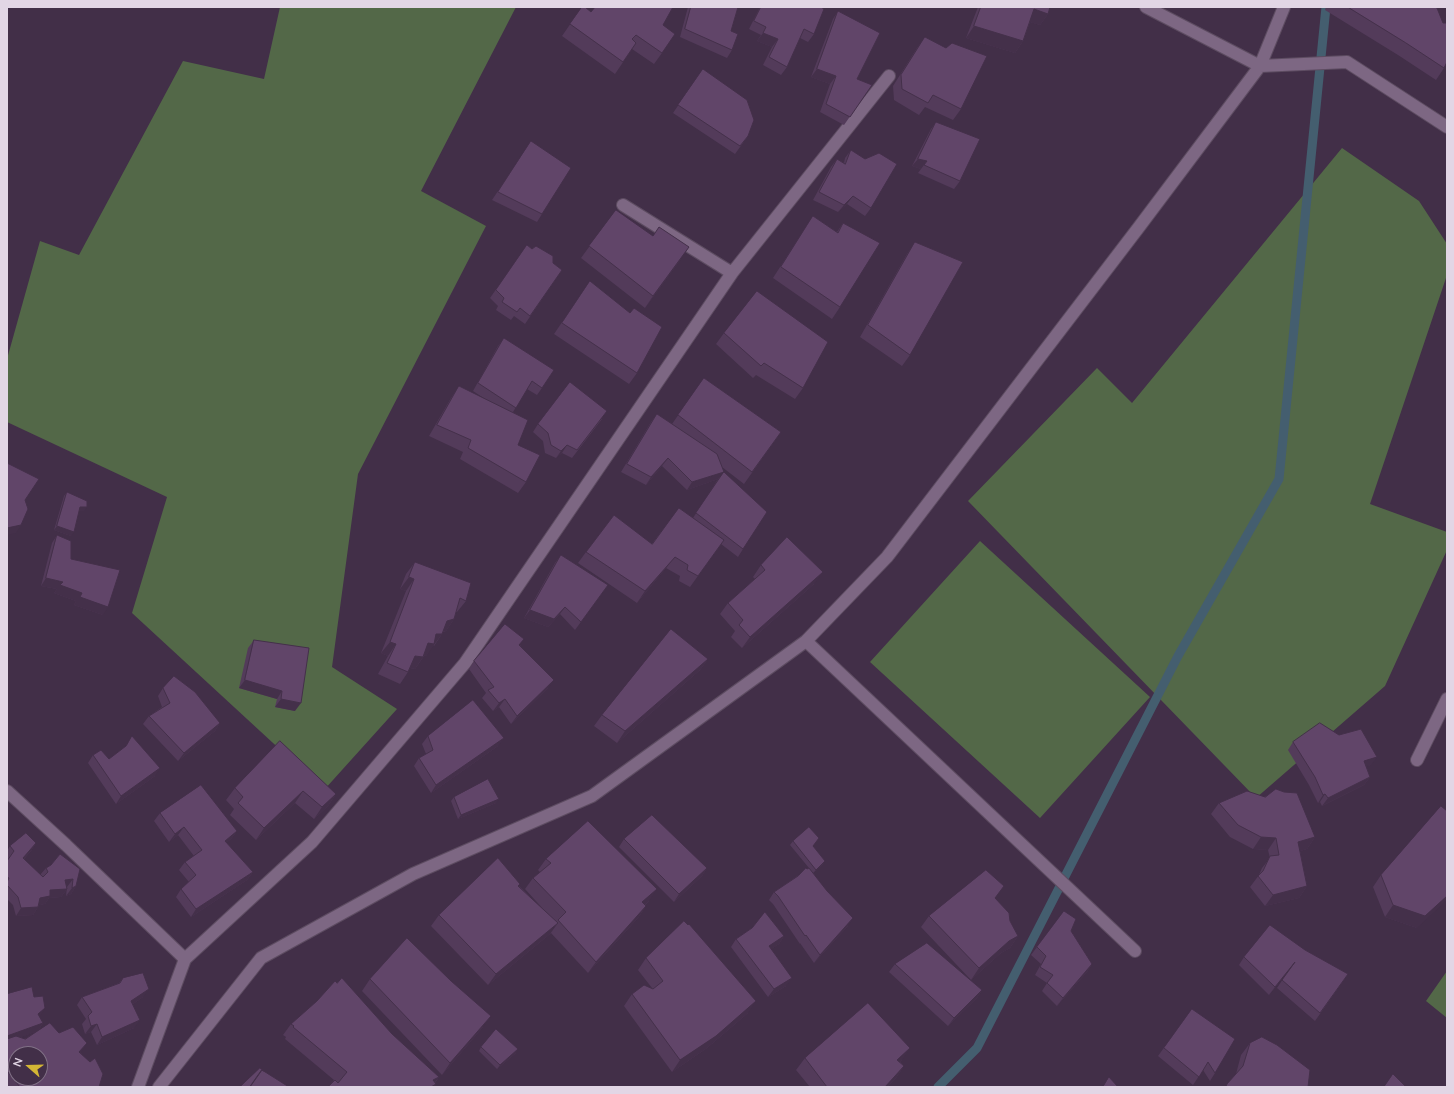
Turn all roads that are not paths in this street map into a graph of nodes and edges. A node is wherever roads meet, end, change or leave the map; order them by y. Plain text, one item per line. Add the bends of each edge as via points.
1 (1146, 7) edge
2 (1284, 7) edge
3 (1260, 66) junction
4 (889, 76) dead end
5 (1447, 127) edge
6 (623, 205) dead end
7 (732, 273) junction
8 (806, 640) junction
9 (1447, 699) edge
10 (1417, 760) dead end
11 (7, 792) edge
12 (1135, 951) dead end
13 (185, 959) junction
14 (138, 1087) edge
15 (159, 1087) edge

1 - 3 street
2 - 3 street
3 - 5 street via 1347,62
3 - 8 street via 887,557
4 - 7 street
6 - 7 street
7 - 13 street via 465,663 312,842
8 - 12 street
8 - 15 street via 592,796 413,874 261,958
9 - 10 street
11 - 13 street
13 - 14 street

